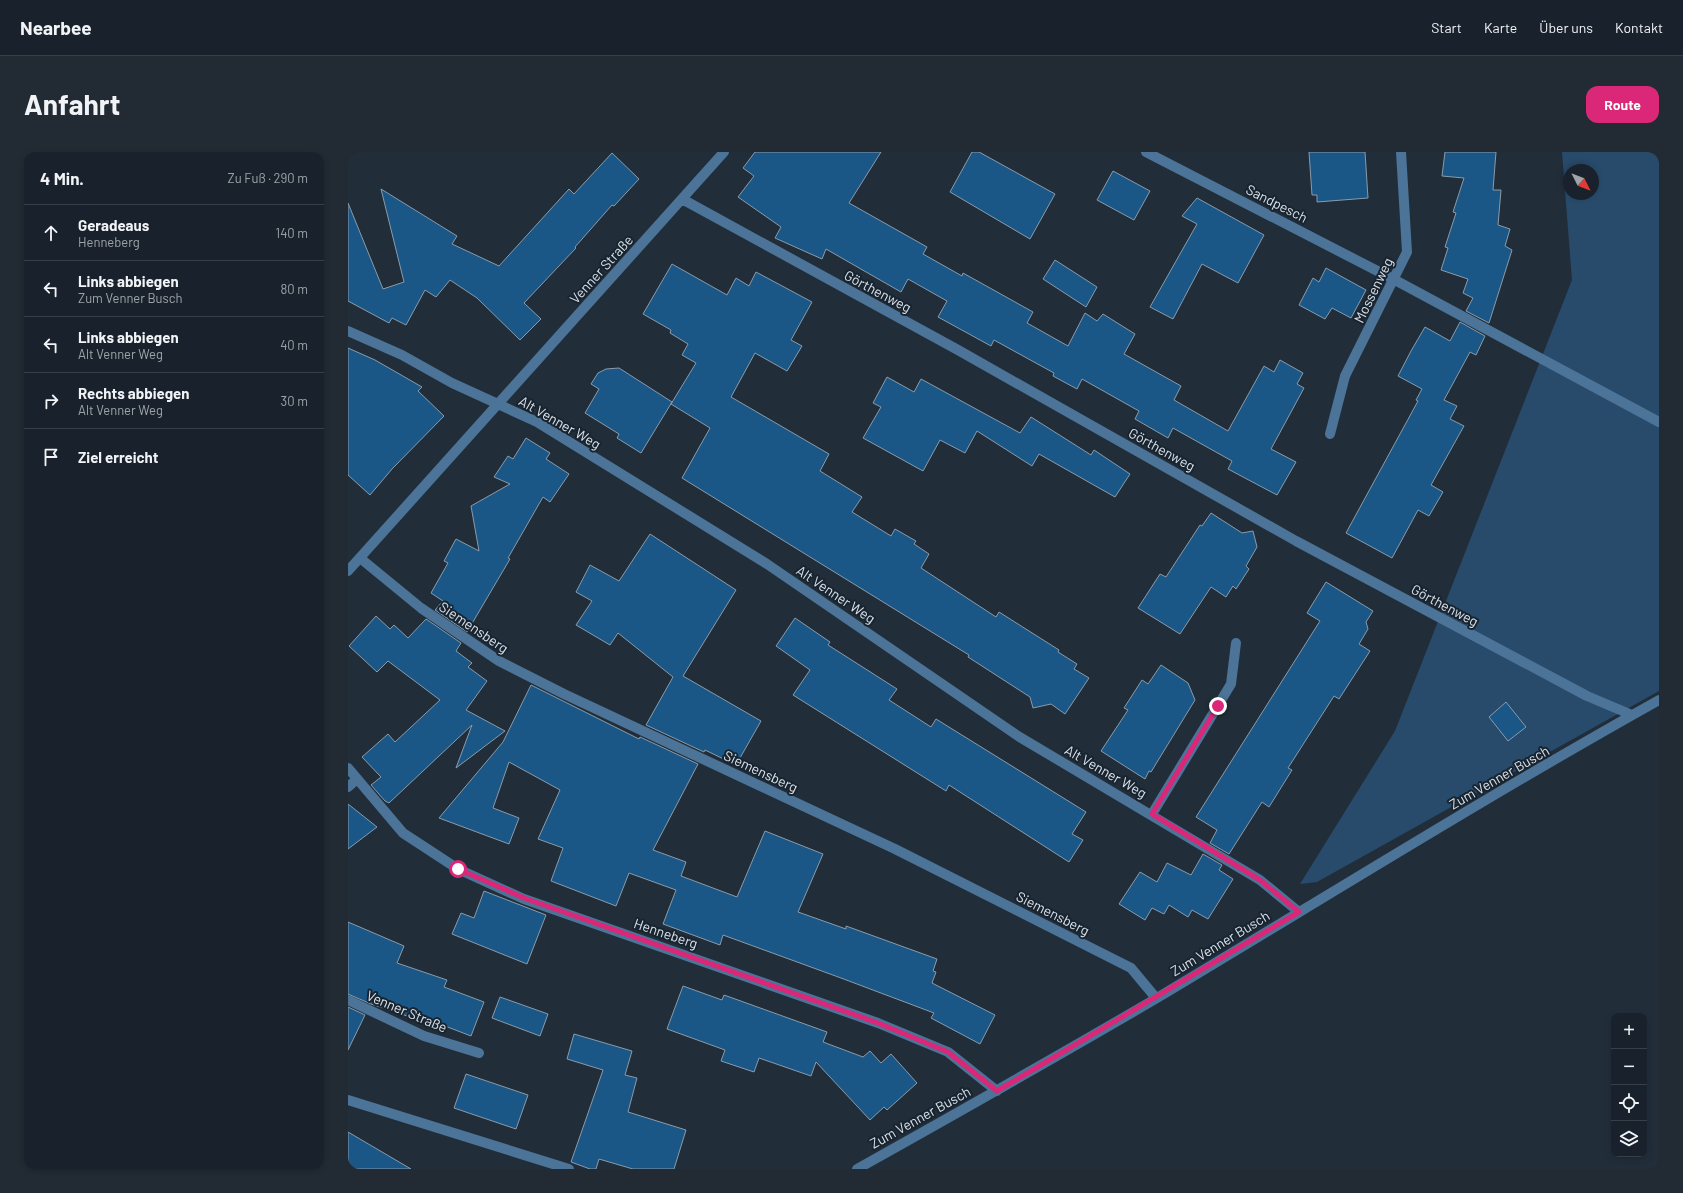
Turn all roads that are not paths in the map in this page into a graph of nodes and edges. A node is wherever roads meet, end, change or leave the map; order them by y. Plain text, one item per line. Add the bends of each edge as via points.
1 (724, 152) edge
2 (1146, 152) edge
3 (1401, 152) edge
4 (682, 199) junction
5 (1394, 280) junction
6 (348, 331) edge
7 (500, 404) junction
8 (1659, 422) edge
9 (1330, 434) dead end
10 (360, 558) junction
11 (348, 571) edge
12 (1236, 643) dead end
13 (1659, 700) edge
14 (1632, 716) junction
15 (348, 768) edge
16 (357, 779) junction
17 (348, 786) edge
18 (1152, 814) junction
19 (1299, 912) junction
20 (1156, 998) junction
21 (348, 1000) edge
22 (479, 1053) dead end
23 (997, 1091) junction
24 (348, 1100) edge
25 (569, 1169) edge
26 (857, 1169) edge

1 - 4 street, Venner Straße
2 - 5 street, Sandpesch
3 - 5 street, Mossenweg via 1407,252
4 - 7 street, Venner Straße
4 - 14 street, Görthenweg via 958,350 1296,541 1587,696
5 - 8 street, Sandpesch
5 - 9 street, Mossenweg via 1346,376
6 - 7 street
7 - 10 street, Venner Straße
7 - 18 street, Alt Venner Weg via 537,422 767,564 1018,736
10 - 11 street, Venner Straße
10 - 20 street, Siemensberg via 421,608 499,661 895,849 1131,968
12 - 18 street, Alt Venner Weg via 1231,684
13 - 14 street, Zum Venner Busch
14 - 19 street, Zum Venner Busch
15 - 16 street, Henneberg
16 - 17 street
16 - 23 street, Henneberg via 404,833 458,869 524,898 878,1023 948,1052
18 - 19 street, Alt Venner Weg via 1260,880
19 - 20 street, Zum Venner Busch
20 - 23 street, Zum Venner Busch
21 - 22 street, Venner Straße via 424,1036
23 - 26 street, Zum Venner Busch
24 - 25 street

